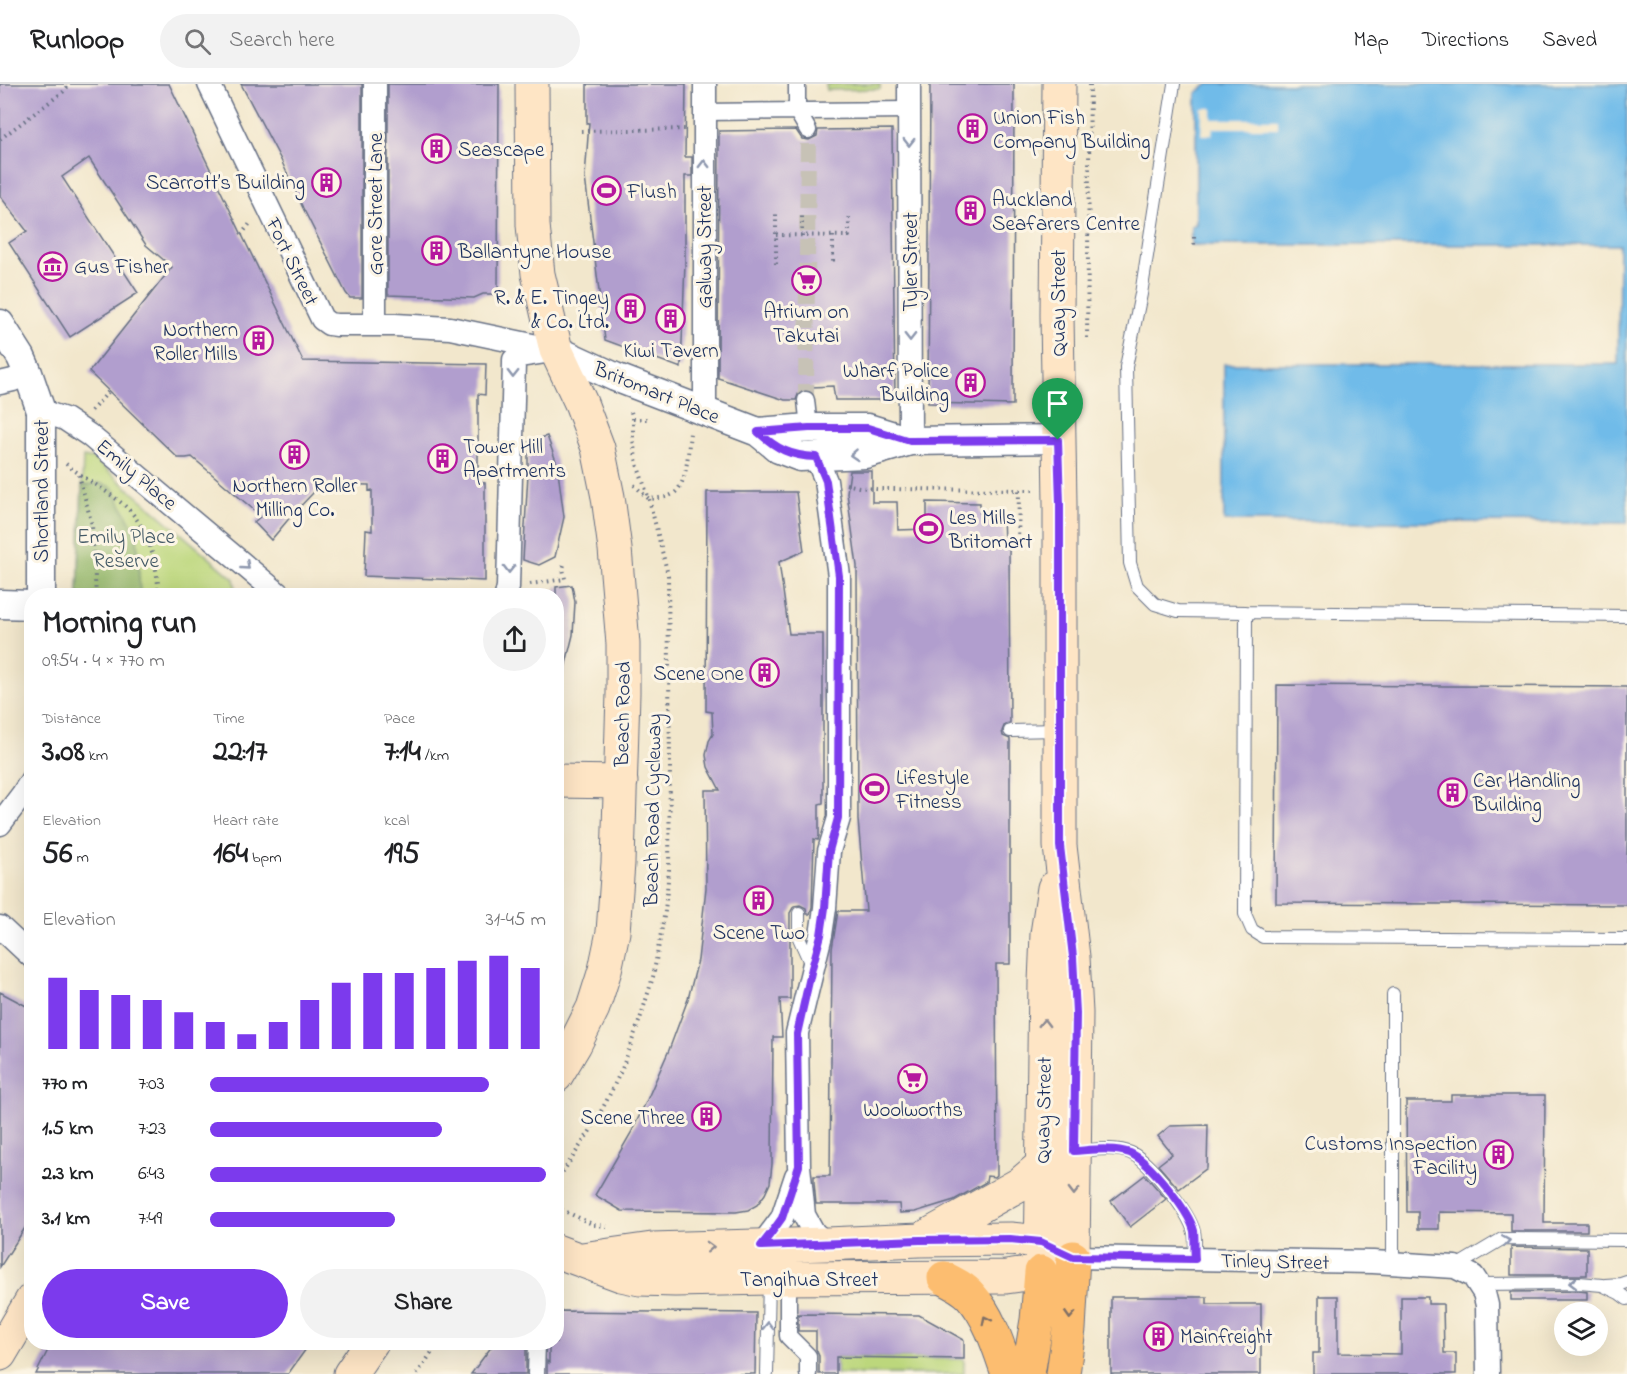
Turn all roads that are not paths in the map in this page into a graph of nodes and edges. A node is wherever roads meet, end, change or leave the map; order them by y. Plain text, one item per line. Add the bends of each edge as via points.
1 (209, 84) edge
2 (375, 84) edge
3 (532, 84) edge
4 (705, 84) edge
5 (797, 84) edge
6 (909, 84) edge
7 (1059, 84) edge
8 (1174, 84) edge
9 (909, 110) junction
10 (797, 111) junction
11 (704, 121) junction
12 (808, 130) tunnel mouth
13 (0, 324) edge
14 (375, 325) junction
15 (556, 350) junction
16 (28, 373) junction
17 (0, 383) edge
18 (41, 411) junction
19 (697, 422) junction
20 (758, 432) junction
21 (1058, 440) junction
22 (910, 441) junction
23 (816, 457) junction
24 (41, 588) edge
25 (272, 588) edge
26 (510, 588) edge
27 (0, 604) edge
28 (24, 605) edge
29 (1246, 612) junction
30 (1627, 616) edge
31 (1060, 730) junction
32 (1010, 731) dead end
33 (564, 781) edge
34 (621, 782) junction
35 (24, 791) edge
36 (0, 824) edge
37 (1060, 846) junction
38 (799, 914) dead end
39 (0, 927) edge
40 (1627, 939) edge
41 (24, 950) edge
42 (812, 968) junction
43 (1393, 994) dead end
44 (564, 1063) edge
45 (1074, 1151) junction
46 (799, 1166) junction
47 (1041, 1166) junction
48 (920, 1240) junction
49 (1627, 1240) edge
50 (827, 1244) junction
51 (761, 1246) junction
52 (568, 1255) edge
53 (1041, 1257) junction
54 (1073, 1257) junction
55 (1195, 1259) junction
56 (1393, 1263) junction
57 (1469, 1276) junction
58 (778, 1278) junction
59 (944, 1278) junction
60 (1627, 1282) edge
61 (1602, 1285) junction
62 (1627, 1299) edge
63 (24, 1314) edge
64 (366, 1350) edge
65 (537, 1350) edge
66 (0, 1354) edge
67 (350, 1374) edge
68 (536, 1374) edge
69 (768, 1374) edge
70 (808, 1374) edge
71 (1008, 1374) edge
72 (1028, 1374) edge
73 (1063, 1374) edge
74 (1488, 1374) edge

1 - 14 street, Fort Street via 321,319 336,325
2 - 14 street, Gore Street Lane
3 - 15 main road, Beach Road via 535,251
4 - 11 street, Galway Street
5 - 10 street
6 - 9 street, Tyler Street
7 - 21 main road, Quay Street
8 - 29 lane via 1126,367 1130,563 1137,586 1155,604 1178,611
9 - 10 street
9 -> 22 street, Tyler Street
10 - 11 street
10 - 12 street
19 -> 11 street, Galway Street
13 - 16 street, Shortland Street
14 - 15 street, Fort Street via 450,328
15 - 19 street, Britomart Place
15 -> 26 street via 520,356 513,363
15 - 34 main road, Beach Road via 591,426 608,497 623,644
16 - 17 street
16 - 18 street, Shortland Street
18 - 24 street, Shortland Street
18 -> 25 street, Emily Place via 65,419 89,435
19 - 20 street, Britomart Place
20 - 22 street, Britomart Place via 808,414
20 - 23 street, Britomart Place via 779,449 800,457
21 - 22 street, Britomart Place
21 - 31 main road, Quay Street
22 -> 23 street, Britomart Place via 865,454
23 - 42 street via 826,481 839,576 838,818 829,851 825,908
27 - 28 street
29 - 30 lane
29 - 40 lane via 1245,914 1252,930 1263,937
31 - 32 lane
31 - 37 main road, Quay Street
33 - 34 main road
34 - 44 main road, Beach Road via 613,932 592,1008
35 - 36 street
37 - 45 main road, Quay Street via 1076,1013
47 -> 37 main road, Quay Street via 1047,934
38 - 42 lane via 799,938
39 - 41 street
42 - 46 street via 797,1034
43 - 56 lane
45 -> 54 main road, Quay Street
45 - 55 lane via 1118,1150 1141,1160 1190,1220
46 - 50 street via 804,1215 814,1233
46 - 51 street via 782,1218
47 - 48 main road via 1020,1184
47 - 53 main road, Quay Street
48 - 50 main road, Tangihua Street
48 - 53 main road, Tangihua Street via 1010,1239
57 -> 49 lane via 1502,1239
50 - 51 main road, Tangihua Street
52 -> 51 main road, Tangihua Street
52 - 58 main road, Tangihua Street via 640,1279
53 - 54 main road
53 - 59 main road, Tangihua Street via 1006,1277
53 - 72 main road, Quay Street
54 - 55 street, Tinley Street
54 -> 73 main road, Quay Street
55 - 56 street, Tinley Street
56 - 57 street, Tinley Street
61 -> 57 lane
57 - 74 street via 1484,1293 1487,1305
58 - 59 main road, Tangihua Street
69 -> 58 lane
58 - 70 street via 789,1336 808,1356
71 -> 59 main road via 971,1295
60 - 61 lane
61 - 62 lane
63 - 66 main road
64 - 67 main road
65 - 68 street

